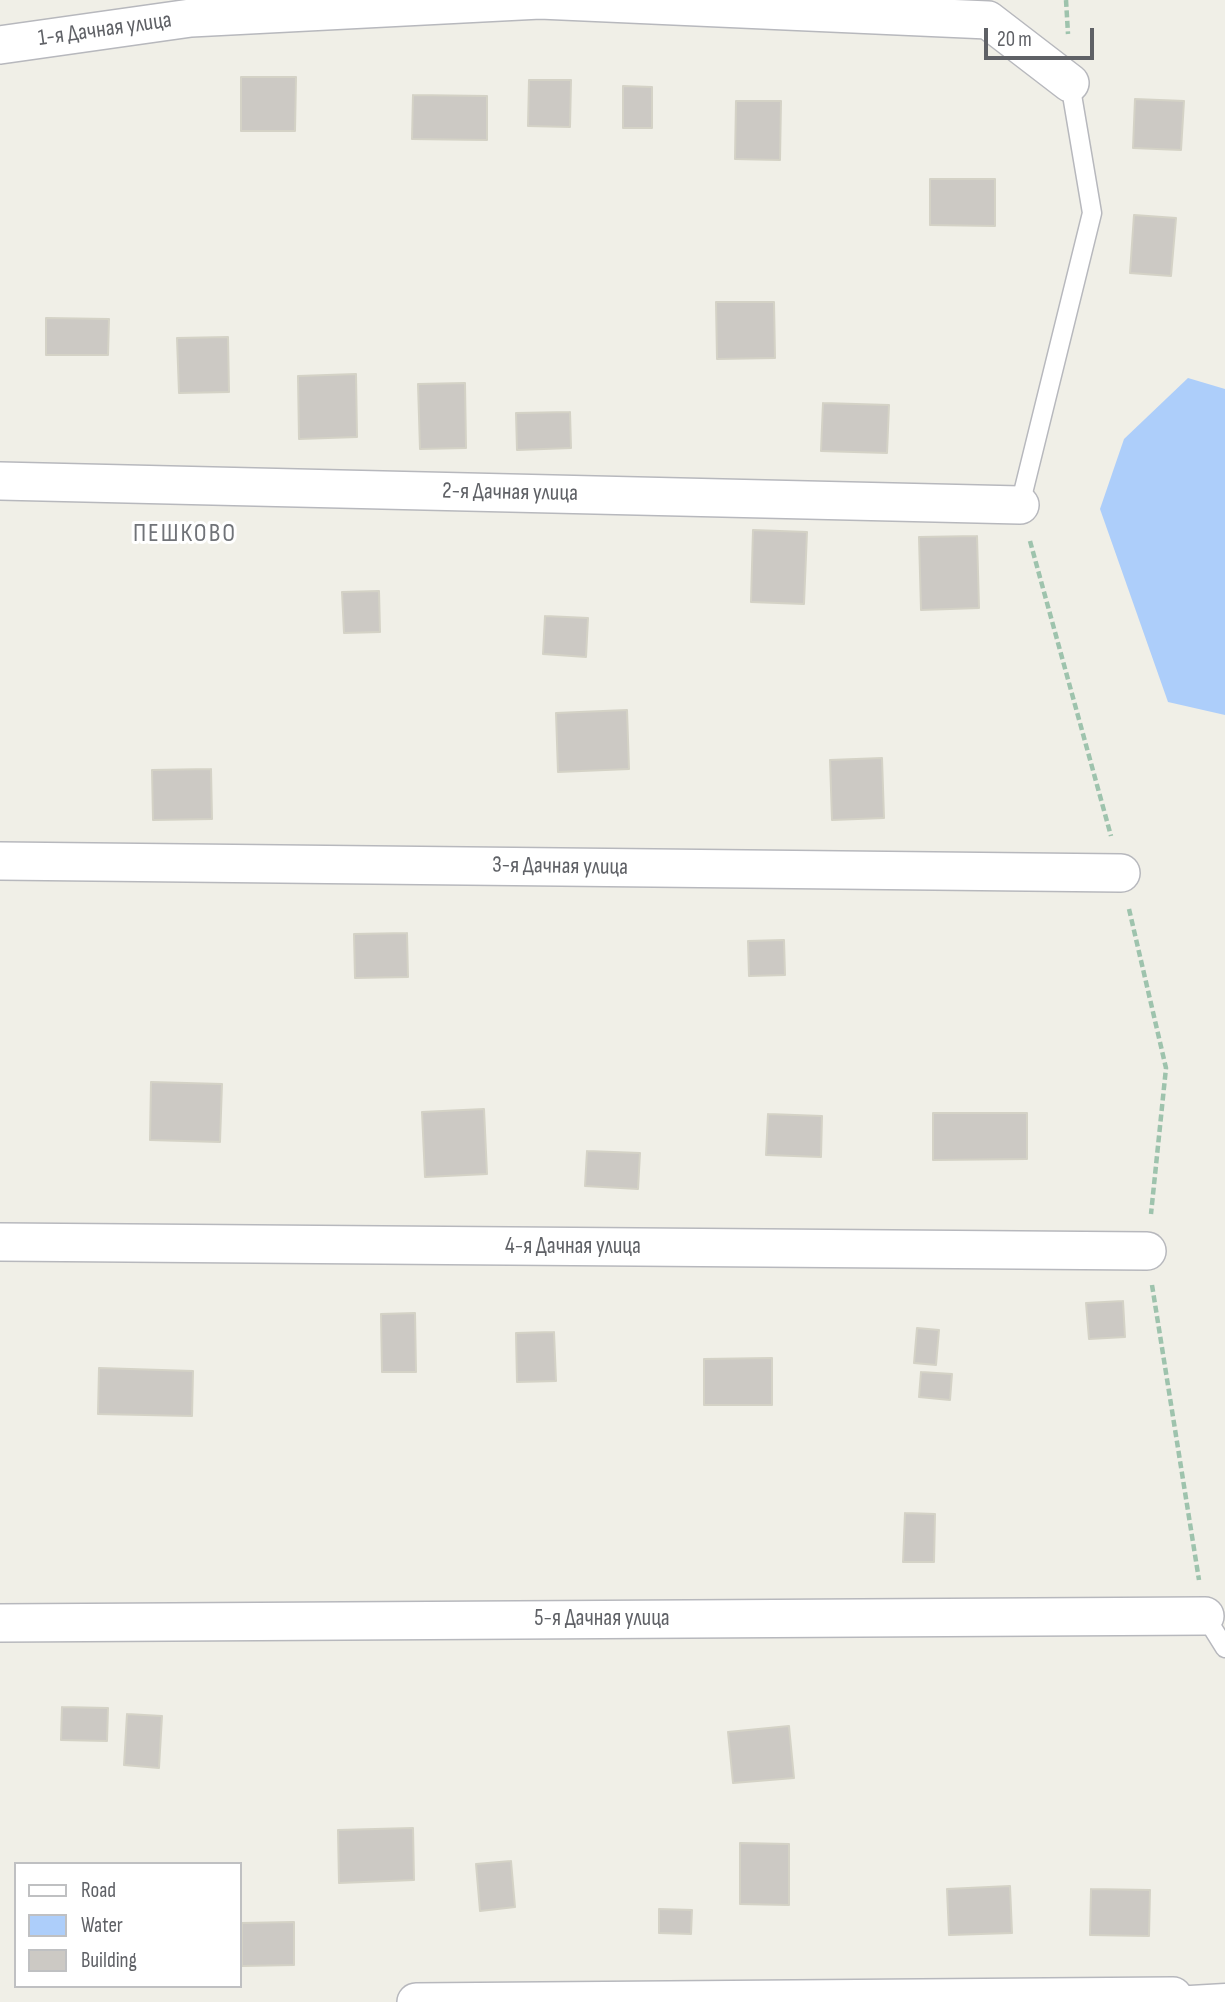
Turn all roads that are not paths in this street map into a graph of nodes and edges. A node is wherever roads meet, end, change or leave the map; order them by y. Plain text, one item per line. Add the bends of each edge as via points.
1 (0, 45) edge
2 (1070, 83) joint
3 (0, 481) edge
4 (1020, 505) joint
5 (0, 861) edge
6 (1121, 873) road end
7 (0, 1242) edge
8 (1147, 1251) road end
9 (1205, 1616) joint
10 (0, 1623) edge
11 (1225, 1648) edge
12 (1225, 1993) edge
13 (1173, 1996) joint
14 (416, 2002) edge

1 - 2 street, 1-я Дачная улица via 191,18 540,0 988,20
2 - 4 lane via 1092,213
3 - 4 street, 2-я Дачная улица
5 - 6 street, 3-я Дачная улица
7 - 8 street, 4-я Дачная улица
9 - 10 street, 5-я Дачная улица
9 - 11 lane
12 - 13 lane
13 - 14 street

